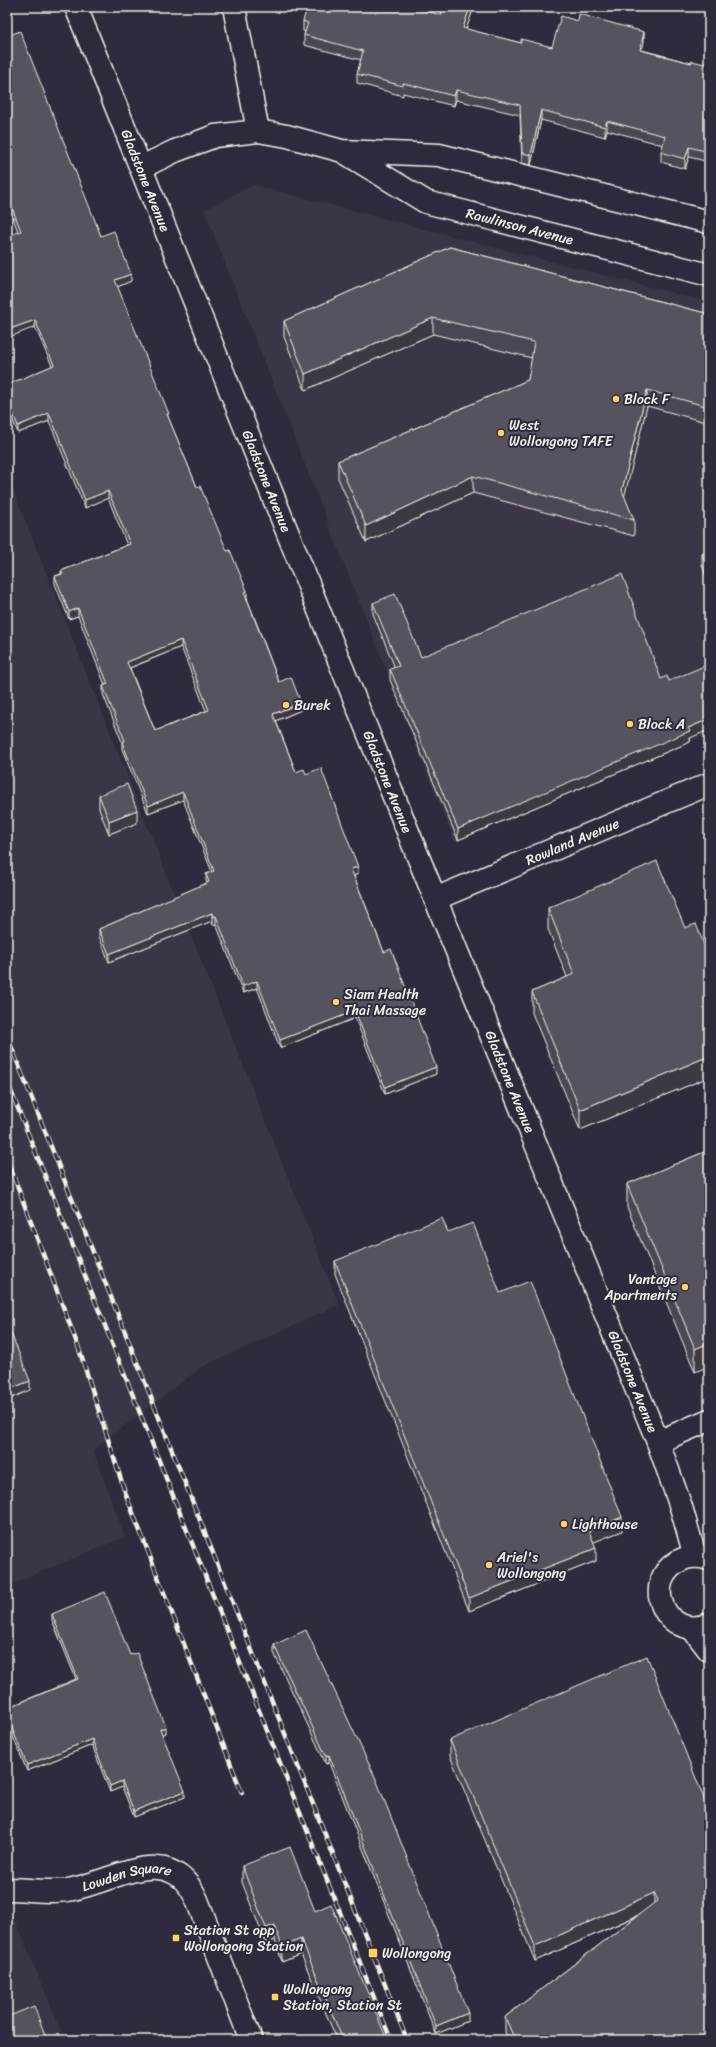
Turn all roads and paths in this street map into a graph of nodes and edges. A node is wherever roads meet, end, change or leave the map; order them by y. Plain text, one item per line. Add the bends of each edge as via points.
1 (76, 7) edge
2 (234, 7) edge
3 (258, 131) junction
4 (342, 151) junction
5 (142, 167) junction
6 (709, 222) edge
7 (709, 275) edge
8 (709, 784) edge
9 (436, 899) junction
10 (709, 1420) edge
11 (658, 1442) junction
12 (702, 1558) edge
13 (700, 1626) edge
14 (709, 1650) edge
15 (7, 1889) edge
16 (251, 2040) edge

1 - 5 street, Gladstone Avenue
2 - 3 street
3 - 4 street, Rawlinson Avenue
3 - 5 street, Rawlinson Avenue via 215,136
4 - 6 street, Rawlinson Avenue via 439,155
4 - 7 street, Rawlinson Avenue via 426,202
5 - 9 street, Gladstone Avenue
8 - 9 street, Rowland Avenue
9 - 11 street, Gladstone Avenue
10 - 11 street
11 - 12 street, Gladstone Avenue
12 - 13 street via 684,1558 674,1563 660,1582 659,1593 666,1613 682,1625
13 - 14 street
15 - 16 street, Lowden Square via 66,1890 155,1867 165,1868 181,1876 197,1900

